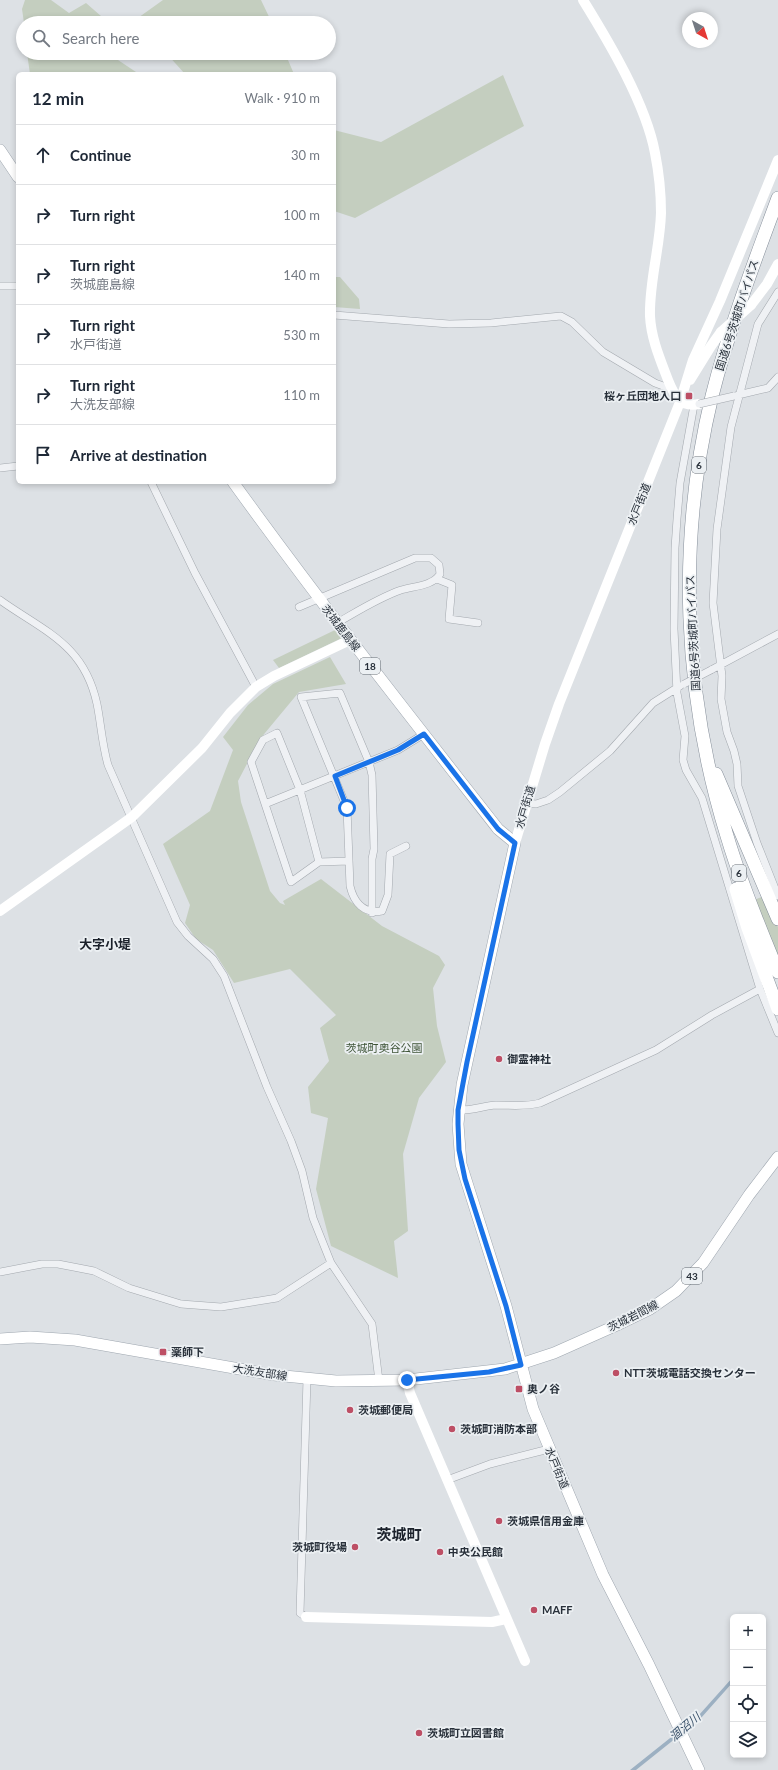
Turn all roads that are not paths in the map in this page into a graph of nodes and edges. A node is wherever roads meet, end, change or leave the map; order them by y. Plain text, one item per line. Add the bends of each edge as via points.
1 (583, 0) edge
2 (0, 150) edge
3 (778, 160) edge
4 (16, 174) edge
5 (778, 198) edge
6 (778, 264) edge
7 (0, 286) edge
8 (16, 286) edge
9 (778, 292) edge
10 (336, 315) edge
11 (778, 377) edge
12 (671, 387) junction
13 (737, 395) junction
14 (681, 398) junction
15 (696, 405) junction
16 (16, 466) edge
17 (0, 468) edge
18 (152, 484) edge
19 (234, 484) edge
20 (438, 579) junction
21 (317, 598) junction
22 (0, 600) edge
23 (299, 607) dead end
24 (337, 623) junction
25 (478, 623) dead end
26 (778, 634) edge
27 (350, 640) junction
28 (721, 666) junction
29 (681, 686) junction
30 (256, 687) junction
31 (424, 734) junction
32 (704, 742) junction
33 (369, 762) junction
34 (709, 771) junction
35 (335, 776) junction
36 (300, 790) junction
37 (526, 803) junction
38 (265, 804) junction
39 (132, 817) junction
40 (515, 843) junction
41 (406, 846) dead end
42 (349, 861) junction
43 (319, 862) junction
44 (778, 896) edge
45 (0, 912) edge
46 (372, 913) junction
47 (778, 919) edge
48 (778, 972) edge
49 (760, 989) junction
50 (778, 1010) edge
51 (778, 1033) edge
52 (458, 1110) junction
53 (778, 1157) edge
54 (331, 1263) junction
55 (0, 1272) edge
56 (0, 1339) edge
57 (521, 1365) junction
58 (307, 1378) junction
59 (407, 1380) junction
60 (379, 1381) junction
61 (549, 1449) junction
62 (447, 1480) junction
63 (306, 1617) joint
64 (506, 1619) junction
65 (524, 1661) dead end
66 (698, 1768) edge

1 - 12 street via 638,100 655,151 661,213 650,316 655,345
2 - 4 main road
3 - 14 street, 水戸街道 via 693,360
5 - 32 highway, 国道6号茨城町バイパス / 6 via 725,346 703,437 694,497 689,609 692,663
6 - 14 street, 水戸街道, bridge via 751,305 721,332 710,346
7 - 8 street
9 - 13 street via 758,324
10 - 12 street via 449,324 561,316 572,322 603,352 654,383 666,388
11 - 13 street via 768,388
12 - 14 street
13 - 15 street, bridge
13 - 28 street via 726,452 717,528 713,603
14 - 15 street via 689,406
14 - 37 street, 水戸街道 via 559,704
15 - 29 street via 680,483 675,548 674,629
16 - 17 street
18 - 30 street via 195,573
19 - 21 main road, 茨城鹿島線 / 18
20 - 21 street via 441,570 435,561 425,556
20 - 24 street via 366,605
20 - 25 street via 452,586 449,619
21 - 23 street
21 - 24 main road, 茨城鹿島線 / 18
22 - 39 street via 58,638 80,662 91,682 108,764
24 - 27 main road, 茨城鹿島線 / 18
26 - 28 street
27 - 30 street
27 - 31 main road, 茨城鹿島線 / 18
28 - 29 street, bridge
28 - 44 street via 722,706 737,764 738,786
29 - 37 street via 652,703 610,751 560,792 536,804
29 - 49 street via 683,760 702,798
30 - 39 street via 202,748
31 - 33 street via 398,750
31 - 40 main road, 茨城鹿島線 / 18 via 498,829
32 - 34 highway, 国道6号茨城町バイパス / 6
32 - 47 highway
33 - 35 street
33 - 35 street via 340,693 301,696
33 - 46 street via 374,789
34 - 48 highway, 国道6号茨城町バイパス / 6 via 737,868
34 - 50 highway via 708,791 721,839 748,928
35 - 36 street
35 - 42 street via 348,813
36 - 38 street
36 - 38 street via 277,733 263,740 251,762
36 - 43 street
37 - 40 street, 水戸街道
38 - 43 street via 291,882
39 - 45 street
39 - 54 street via 177,922 213,959 224,976 291,1142 313,1218
40 - 52 main road, 水戸街道
41 - 46 street via 390,854 388,895 382,911
42 - 43 street
42 - 46 street via 352,895 365,910
49 - 51 street
49 - 52 street via 644,1056 540,1103
52 - 57 main road, 水戸街道 via 459,1150 465,1179 506,1306
53 - 57 main road, 茨城岩間線 / 43 via 703,1263 676,1291 650,1309 624,1322
54 - 55 street via 277,1298 221,1307 181,1304 128,1288 94,1271 58,1264 42,1264
54 - 60 street via 372,1324
56 - 58 main road, 大洗友部線 via 30,1337 75,1340
57 - 59 main road, 大洗友部線 via 489,1372
57 - 61 main road, 水戸街道 via 533,1409
58 - 60 main road, 大洗友部線
58 - 63 street via 300,1613
59 - 60 main road, 大洗友部線
59 - 62 street via 410,1393
61 - 62 street via 490,1464
61 - 66 main road, 水戸街道 via 604,1575
62 - 64 street
63 - 64 street via 492,1622
64 - 65 street

